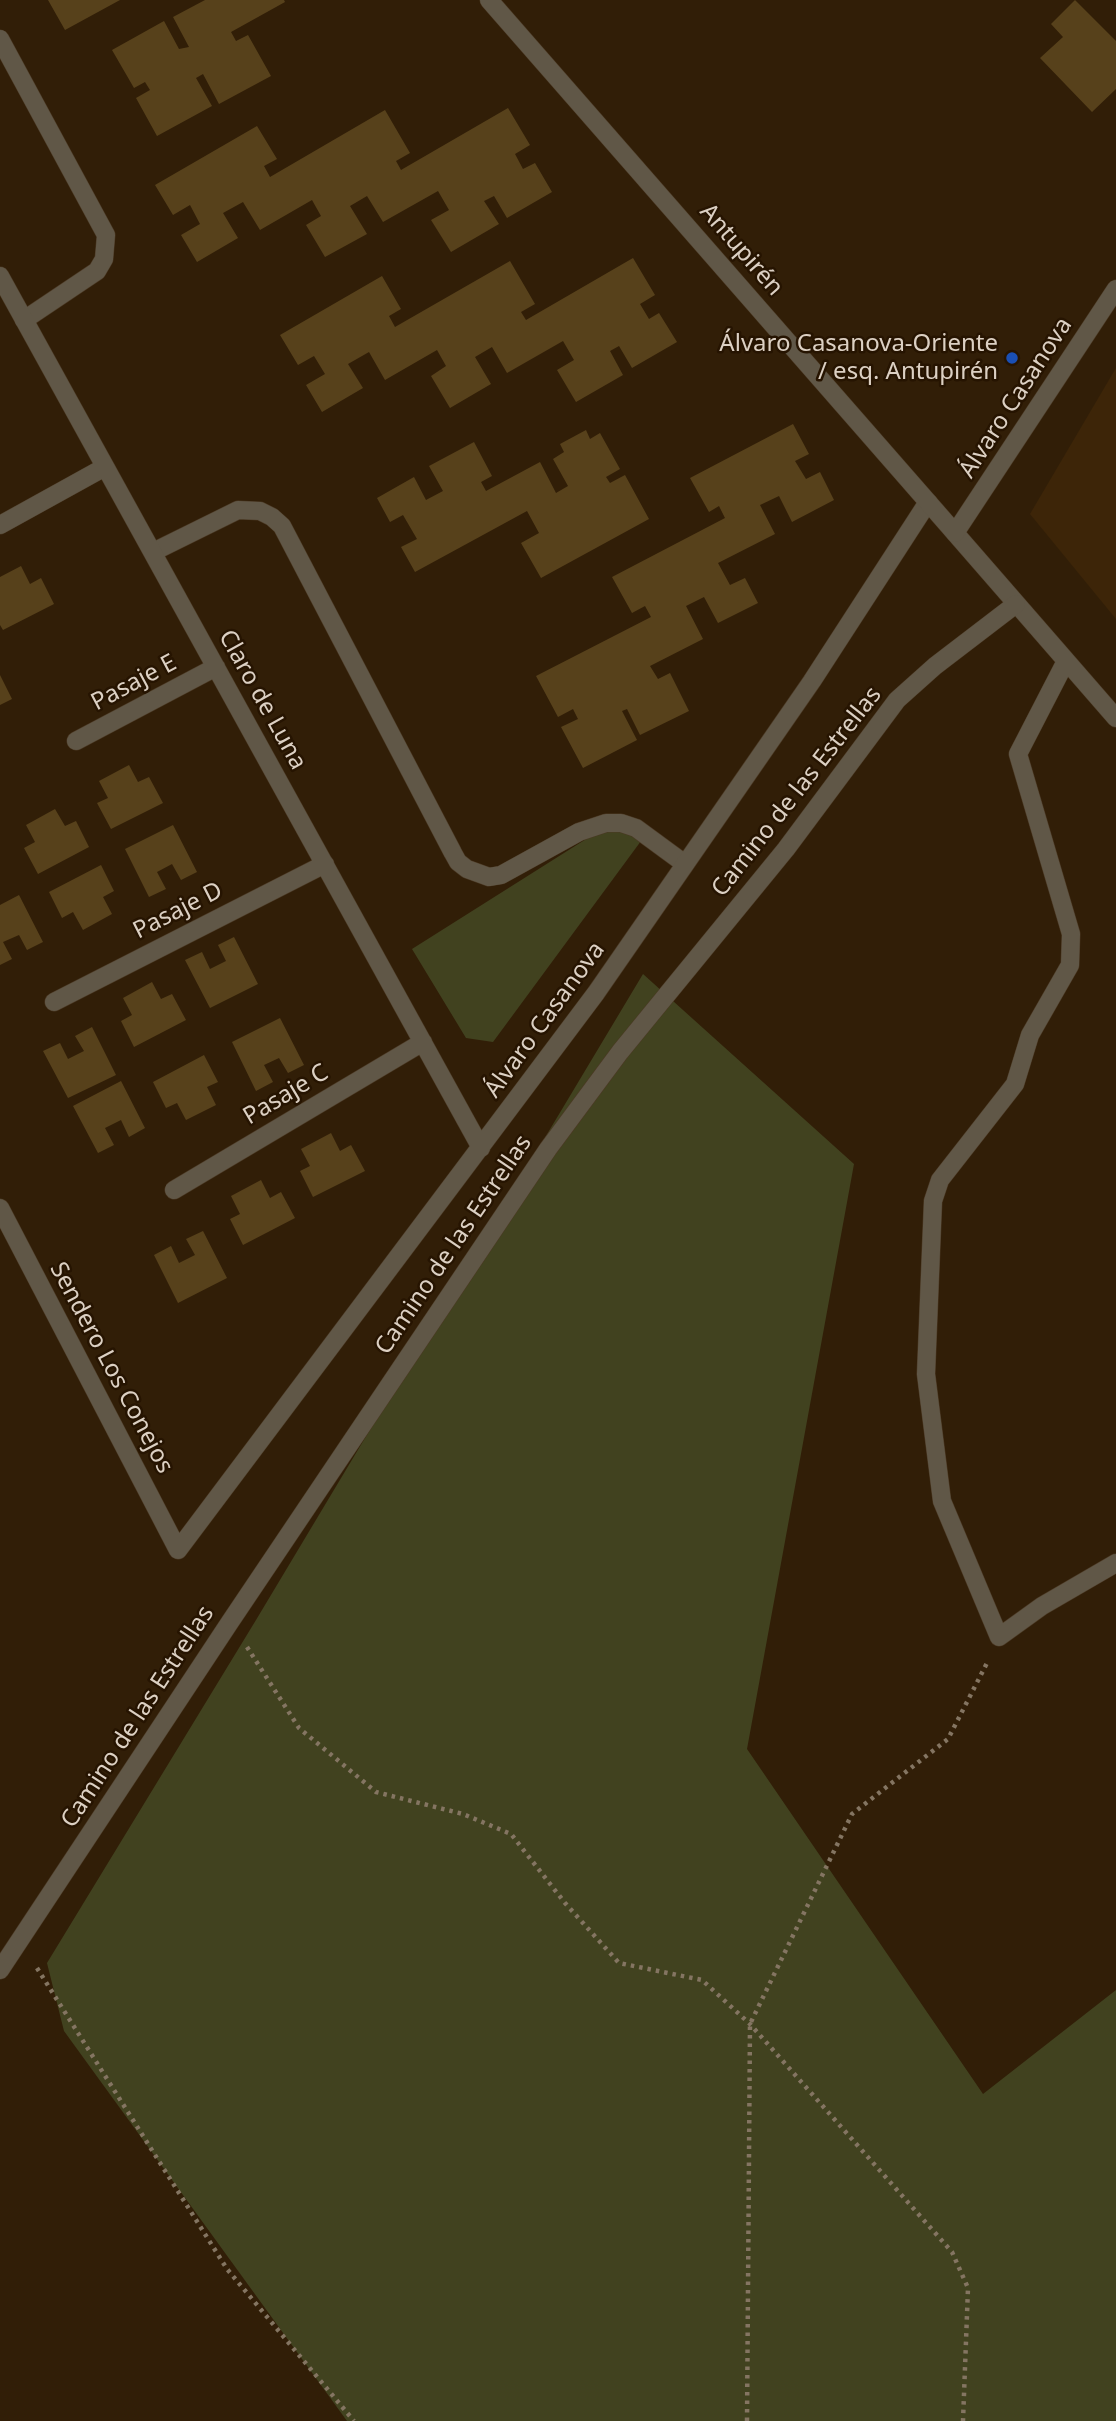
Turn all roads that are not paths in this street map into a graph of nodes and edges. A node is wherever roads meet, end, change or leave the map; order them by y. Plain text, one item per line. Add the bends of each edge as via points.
1 (489, 0) edge
2 (0, 39) edge
3 (0, 276) edge
4 (1116, 289) edge
5 (24, 320) junction
6 (106, 467) junction
7 (928, 502) junction
8 (0, 525) edge
9 (956, 533) junction
10 (153, 552) junction
11 (1016, 604) junction
12 (1066, 661) junction
13 (216, 667) junction
14 (1116, 718) edge
15 (76, 741) dead end
16 (325, 864) junction
17 (685, 864) junction
18 (54, 1002) dead end
19 (423, 1042) junction
20 (481, 1148) junction
21 (174, 1190) dead end
22 (0, 1208) edge
23 (178, 1550) joint
24 (1116, 1563) edge
25 (0, 1970) edge

1 - 7 street, Antupirén
2 - 5 street via 102,224 107,247 97,271
3 - 5 street, Claro de Luna
4 - 9 street, Álvaro Casanova
5 - 6 street, Claro de Luna
6 - 8 street
6 - 10 street, Claro de Luna
7 - 9 street, Antupirén
7 - 17 street, Álvaro Casanova
9 - 11 street, Antupirén
10 - 13 street, Claro de Luna
10 - 17 street via 238,510 260,511 282,526 458,862 467,870 489,877 501,875 579,832 606,823 636,828
11 - 12 street, Antupirén
11 - 25 street, Camino de las Estrellas via 897,700 786,849 620,1052 548,1149
12 - 14 street, Antupirén
12 - 24 street via 1018,754 1072,934 1070,965 1030,1035 1015,1084 940,1180 933,1201 926,1374 942,1501 999,1637
13 - 15 street, Pasaje E
13 - 16 street, Claro de Luna
16 - 18 street, Pasaje D
16 - 19 street, Claro de Luna
17 - 20 street, Álvaro Casanova
19 - 20 street, Claro de Luna
19 - 21 street, Pasaje C
20 - 23 street, Álvaro Casanova
22 - 23 street, Sendero Los Conejos

